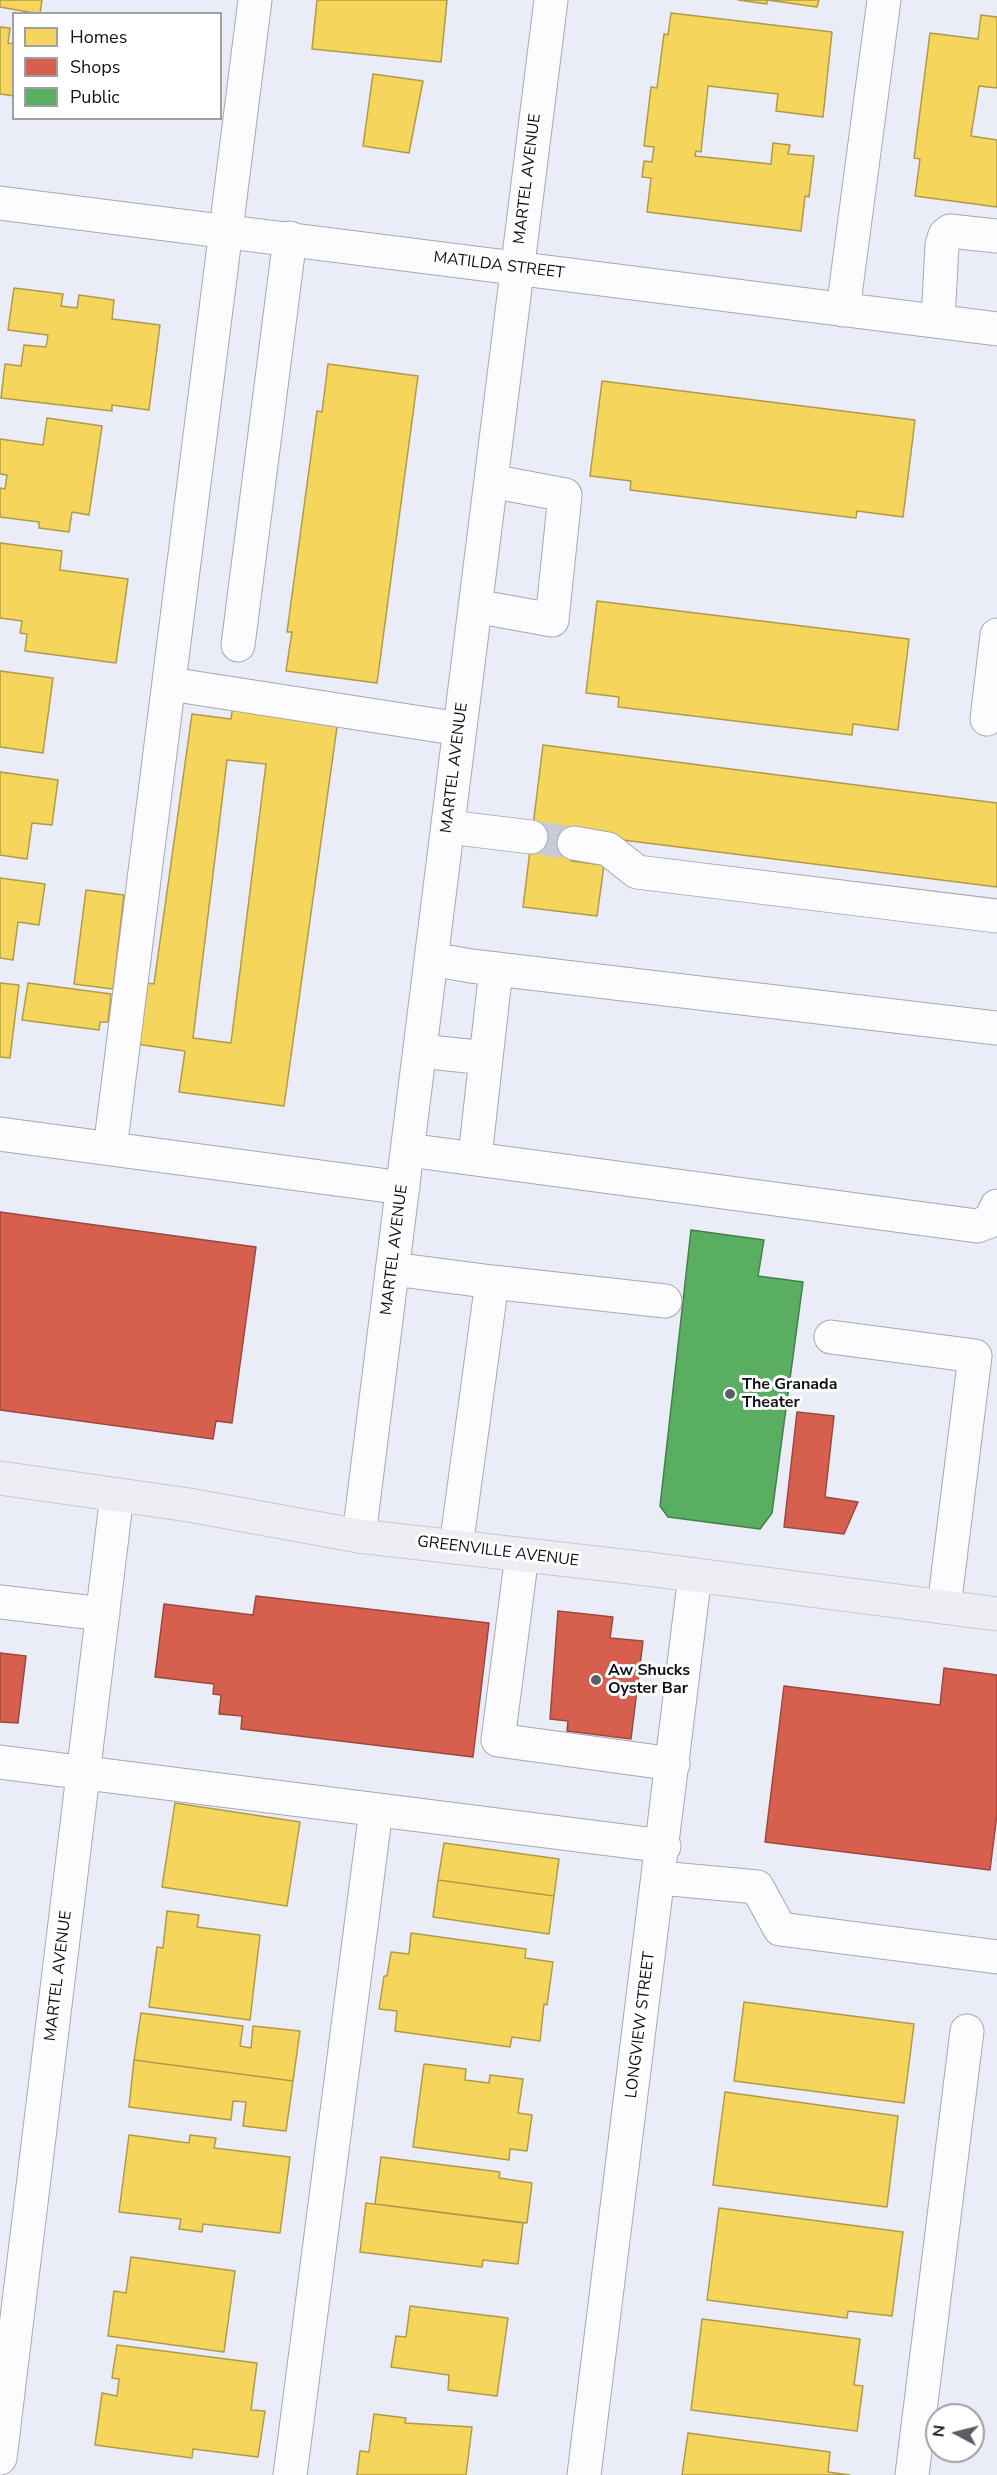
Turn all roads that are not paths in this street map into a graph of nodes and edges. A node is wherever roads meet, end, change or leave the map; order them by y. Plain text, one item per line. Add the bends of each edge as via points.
1 (255, 0) edge
2 (550, 0) edge
3 (885, 0) edge
4 (0, 203) edge
5 (225, 230) junction
6 (997, 236) edge
7 (290, 238) junction
8 (517, 268) junction
9 (843, 310) junction
10 (938, 321) junction
11 (997, 329) edge
12 (491, 481) junction
13 (475, 606) junction
14 (997, 635) edge
15 (238, 645) dead end
16 (170, 684) junction
17 (987, 719) dead end
18 (460, 729) junction
19 (448, 827) junction
20 (531, 837) tunnel mouth
21 (574, 843) tunnel mouth
22 (997, 916) edge
23 (431, 959) junction
24 (496, 969) junction
25 (997, 1028) edge
26 (420, 1052) junction
27 (486, 1058) junction
28 (0, 1134) edge
29 (110, 1149) junction
30 (408, 1150) junction
31 (475, 1157) junction
32 (403, 1188) junction
33 (997, 1206) edge
34 (393, 1269) junction
35 (492, 1282) junction
36 (665, 1301) dead end
37 (831, 1338) dead end
38 (0, 1478) edge
39 (117, 1495) junction
40 (359, 1536) junction
41 (456, 1548) junction
42 (522, 1555) junction
43 (695, 1575) junction
44 (0, 1602) edge
45 (944, 1607) junction
46 (103, 1614) junction
47 (997, 1614) edge
48 (0, 1761) edge
49 (673, 1764) junction
50 (84, 1772) junction
51 (376, 1810) junction
52 (662, 1862) junction
53 (997, 1957) edge
54 (967, 2031) dead end
55 (0, 2458) edge
56 (290, 2475) edge
57 (584, 2475) edge
58 (912, 2475) edge

1 - 5 street
2 - 8 street, MARTEL AVENUE
3 - 9 street
4 - 5 street, MATILDA STREET
5 - 7 street, MATILDA STREET
5 - 16 street
6 - 10 street via 957,230 945,235
7 - 8 street, MATILDA STREET
7 - 15 street
8 - 9 street, MATILDA STREET
8 - 12 street, MARTEL AVENUE
9 - 10 street, MATILDA STREET
10 - 11 street, MATILDA STREET
12 - 13 street, MARTEL AVENUE
12 - 13 street via 565,495 552,620
13 - 18 street, MARTEL AVENUE
14 - 17 street
16 - 18 street
16 - 29 street
18 - 19 street, MARTEL AVENUE
19 - 20 street
19 - 23 street, MARTEL AVENUE
21 - 22 street via 608,849 637,872
23 - 24 street
23 - 26 street, MARTEL AVENUE
24 - 25 street
24 - 27 street
26 - 27 street
26 - 30 street, MARTEL AVENUE
27 - 31 street
28 - 29 street
29 - 32 street
30 - 31 street
30 - 32 street, MARTEL AVENUE
31 - 33 street via 976,1227 990,1221
32 - 34 street, MARTEL AVENUE
34 - 35 street
34 - 40 street, MARTEL AVENUE
35 - 36 street
35 - 41 street
37 - 45 street via 975,1356
38 - 39 main road, GREENVILLE AVENUE
39 - 40 main road, GREENVILLE AVENUE
39 - 46 street, MARTEL AVENUE
40 - 41 main road, GREENVILLE AVENUE
41 - 42 main road, GREENVILLE AVENUE
42 - 43 main road, GREENVILLE AVENUE
42 - 49 street via 498,1740
43 - 45 main road, GREENVILLE AVENUE
43 - 49 street, LONGVIEW STREET
44 - 46 street
45 - 47 main road, GREENVILLE AVENUE
46 - 50 street, MARTEL AVENUE
48 - 50 street
49 - 52 street, LONGVIEW STREET
50 - 51 street
50 - 55 street, MARTEL AVENUE
51 - 52 street
51 - 56 street
52 - 53 street via 757,1887 780,1929
52 - 57 street, LONGVIEW STREET
54 - 58 street

